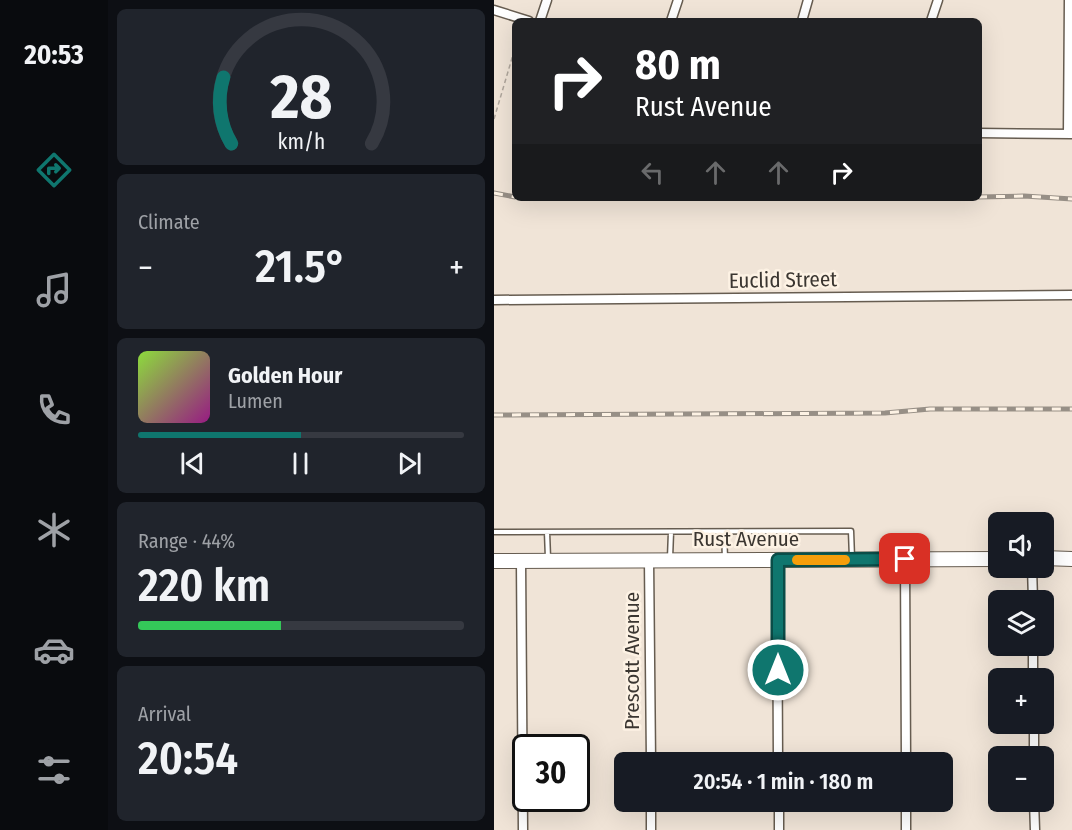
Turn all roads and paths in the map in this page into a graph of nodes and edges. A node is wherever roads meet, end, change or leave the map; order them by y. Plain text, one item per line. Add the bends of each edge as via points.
1 (547, 0) edge
2 (678, 0) edge
3 (808, 0) edge
4 (938, 0) edge
5 (1069, 0) edge
6 (494, 10) edge
7 (519, 18) edge
8 (541, 18) edge
9 (672, 18) edge
10 (803, 18) edge
11 (932, 18) edge
12 (512, 58) edge
13 (494, 119) edge
14 (982, 133) edge
15 (1070, 134) edge
16 (1073, 295) edge
17 (494, 300) edge
18 (494, 532) edge
19 (547, 532) junction
20 (671, 532) junction
21 (724, 532) junction
22 (1054, 558) edge
23 (905, 559) junction
24 (988, 559) edge
25 (1073, 559) edge
26 (649, 560) junction
27 (670, 560) junction
28 (725, 560) junction
29 (778, 560) junction
30 (852, 560) junction
31 (494, 561) edge
32 (521, 561) junction
33 (548, 561) junction
34 (651, 752) edge
35 (778, 752) edge
36 (906, 752) edge
37 (651, 812) edge
38 (779, 812) edge
39 (906, 812) edge
40 (1034, 812) edge
41 (523, 830) edge
42 (651, 830) edge
43 (779, 830) edge
44 (906, 830) edge
45 (1034, 830) edge

1 - 8 street
2 - 9 street
3 - 10 street
4 - 11 street
5 - 15 street
6 - 7 street
12 - 13 path
14 - 15 street
16 - 17 street, Euclid Street
18 - 19 lane
19 - 20 lane
19 - 33 lane
20 - 21 lane
20 - 27 lane
21 - 28 lane
21 - 30 lane via 851,531
22 - 25 highway
23 - 24 highway, Rust Avenue
23 - 30 highway, Rust Avenue
23 - 36 street
26 - 27 highway, Rust Avenue
26 - 33 highway, Rust Avenue
26 - 34 street, Prescott Avenue
27 - 28 highway, Rust Avenue
28 - 29 highway, Rust Avenue
29 - 30 highway, Rust Avenue
29 - 35 street
31 - 32 highway, Rust Avenue
32 - 33 highway, Rust Avenue
32 - 41 street
37 - 42 street
38 - 43 street
39 - 44 street
40 - 45 street

